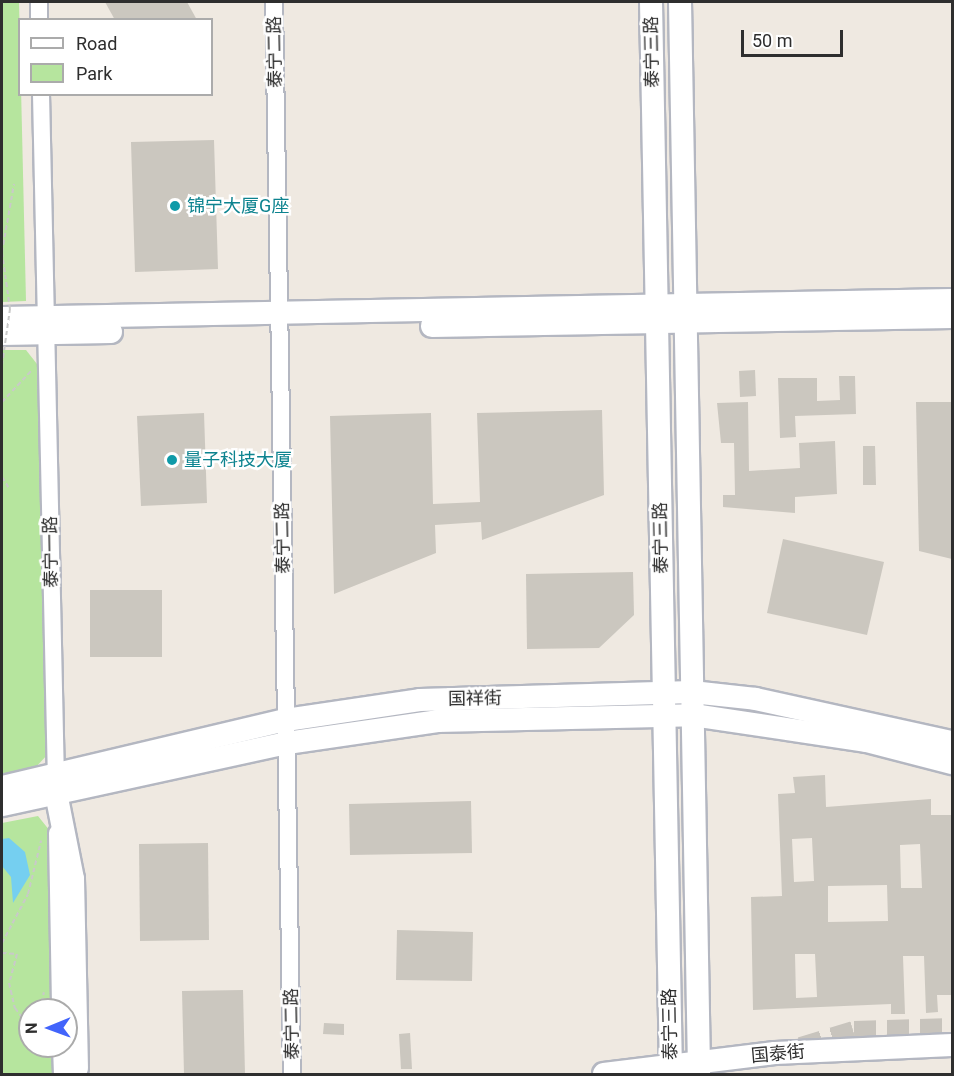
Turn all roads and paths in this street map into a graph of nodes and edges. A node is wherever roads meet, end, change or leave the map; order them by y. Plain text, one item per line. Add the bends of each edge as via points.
1 (39, 2) edge
2 (274, 2) edge
3 (651, 2) edge
4 (680, 2) edge
5 (39, 18) edge
6 (41, 96) edge
7 (14, 184) dead end
8 (952, 300) edge
9 (686, 312) junction
10 (657, 313) junction
11 (952, 317) edge
12 (2, 318) edge
13 (279, 322) junction
14 (46, 325) junction
15 (2, 333) edge
16 (2, 365) edge
17 (34, 368) dead end
18 (2, 402) edge
19 (2, 477) edge
20 (9, 488) dead end
21 (692, 692) junction
22 (665, 693) junction
23 (693, 715) junction
24 (664, 716) junction
25 (286, 720) junction
26 (952, 742) edge
27 (287, 743) junction
28 (952, 763) edge
29 (56, 784) junction
30 (2, 787) edge
31 (2, 805) edge
32 (42, 839) dead end
33 (2, 943) edge
34 (2, 953) edge
35 (60, 998) edge
36 (18, 1012) edge
37 (952, 1046) edge
38 (699, 1069) edge
39 (671, 1070) edge
40 (69, 1071) edge
41 (292, 1074) edge
42 (604, 1074) edge

1 - 5 street
2 - 13 street, 泰宁二路
3 - 10 street, 泰宁三路
4 - 9 street, 泰宁三路
6 - 14 street, 泰宁一路
7 - 16 path, bridge via 2,252 10,309
8 - 9 street
9 - 10 street
9 - 11 street
9 - 21 street, 泰宁三路
10 - 13 street
10 - 22 street, 泰宁三路
12 - 14 street
13 - 14 street
13 - 25 street, 泰宁二路
14 - 15 street
14 - 29 street, 泰宁一路
17 - 18 path
19 - 20 path
21 - 22 street, 国祥街
21 - 23 street, 泰宁三路
21 - 26 street, 国祥街 via 778,703
22 - 24 street, 泰宁三路
22 - 25 street, 国祥街 via 420,700
23 - 24 street, 国祥街
23 - 28 street, 国祥街 via 867,741
23 - 38 street, 泰宁三路
24 - 27 street, 国祥街 via 437,721
24 - 39 street, 泰宁三路
25 - 27 street, 泰宁二路
25 - 29 street, 国祥街
27 - 29 street, 国祥街
27 - 41 street, 泰宁二路
29 - 30 street, 国祥街
29 - 31 street, 国祥街
29 - 35 street, 泰宁一路
29 - 40 street via 73,879
32 - 33 path via 28,894
34 - 36 path via 17,954 9,983
37 - 38 street, 国泰街 via 776,1053
38 - 39 street, 国泰街
39 - 42 street, 国泰街

